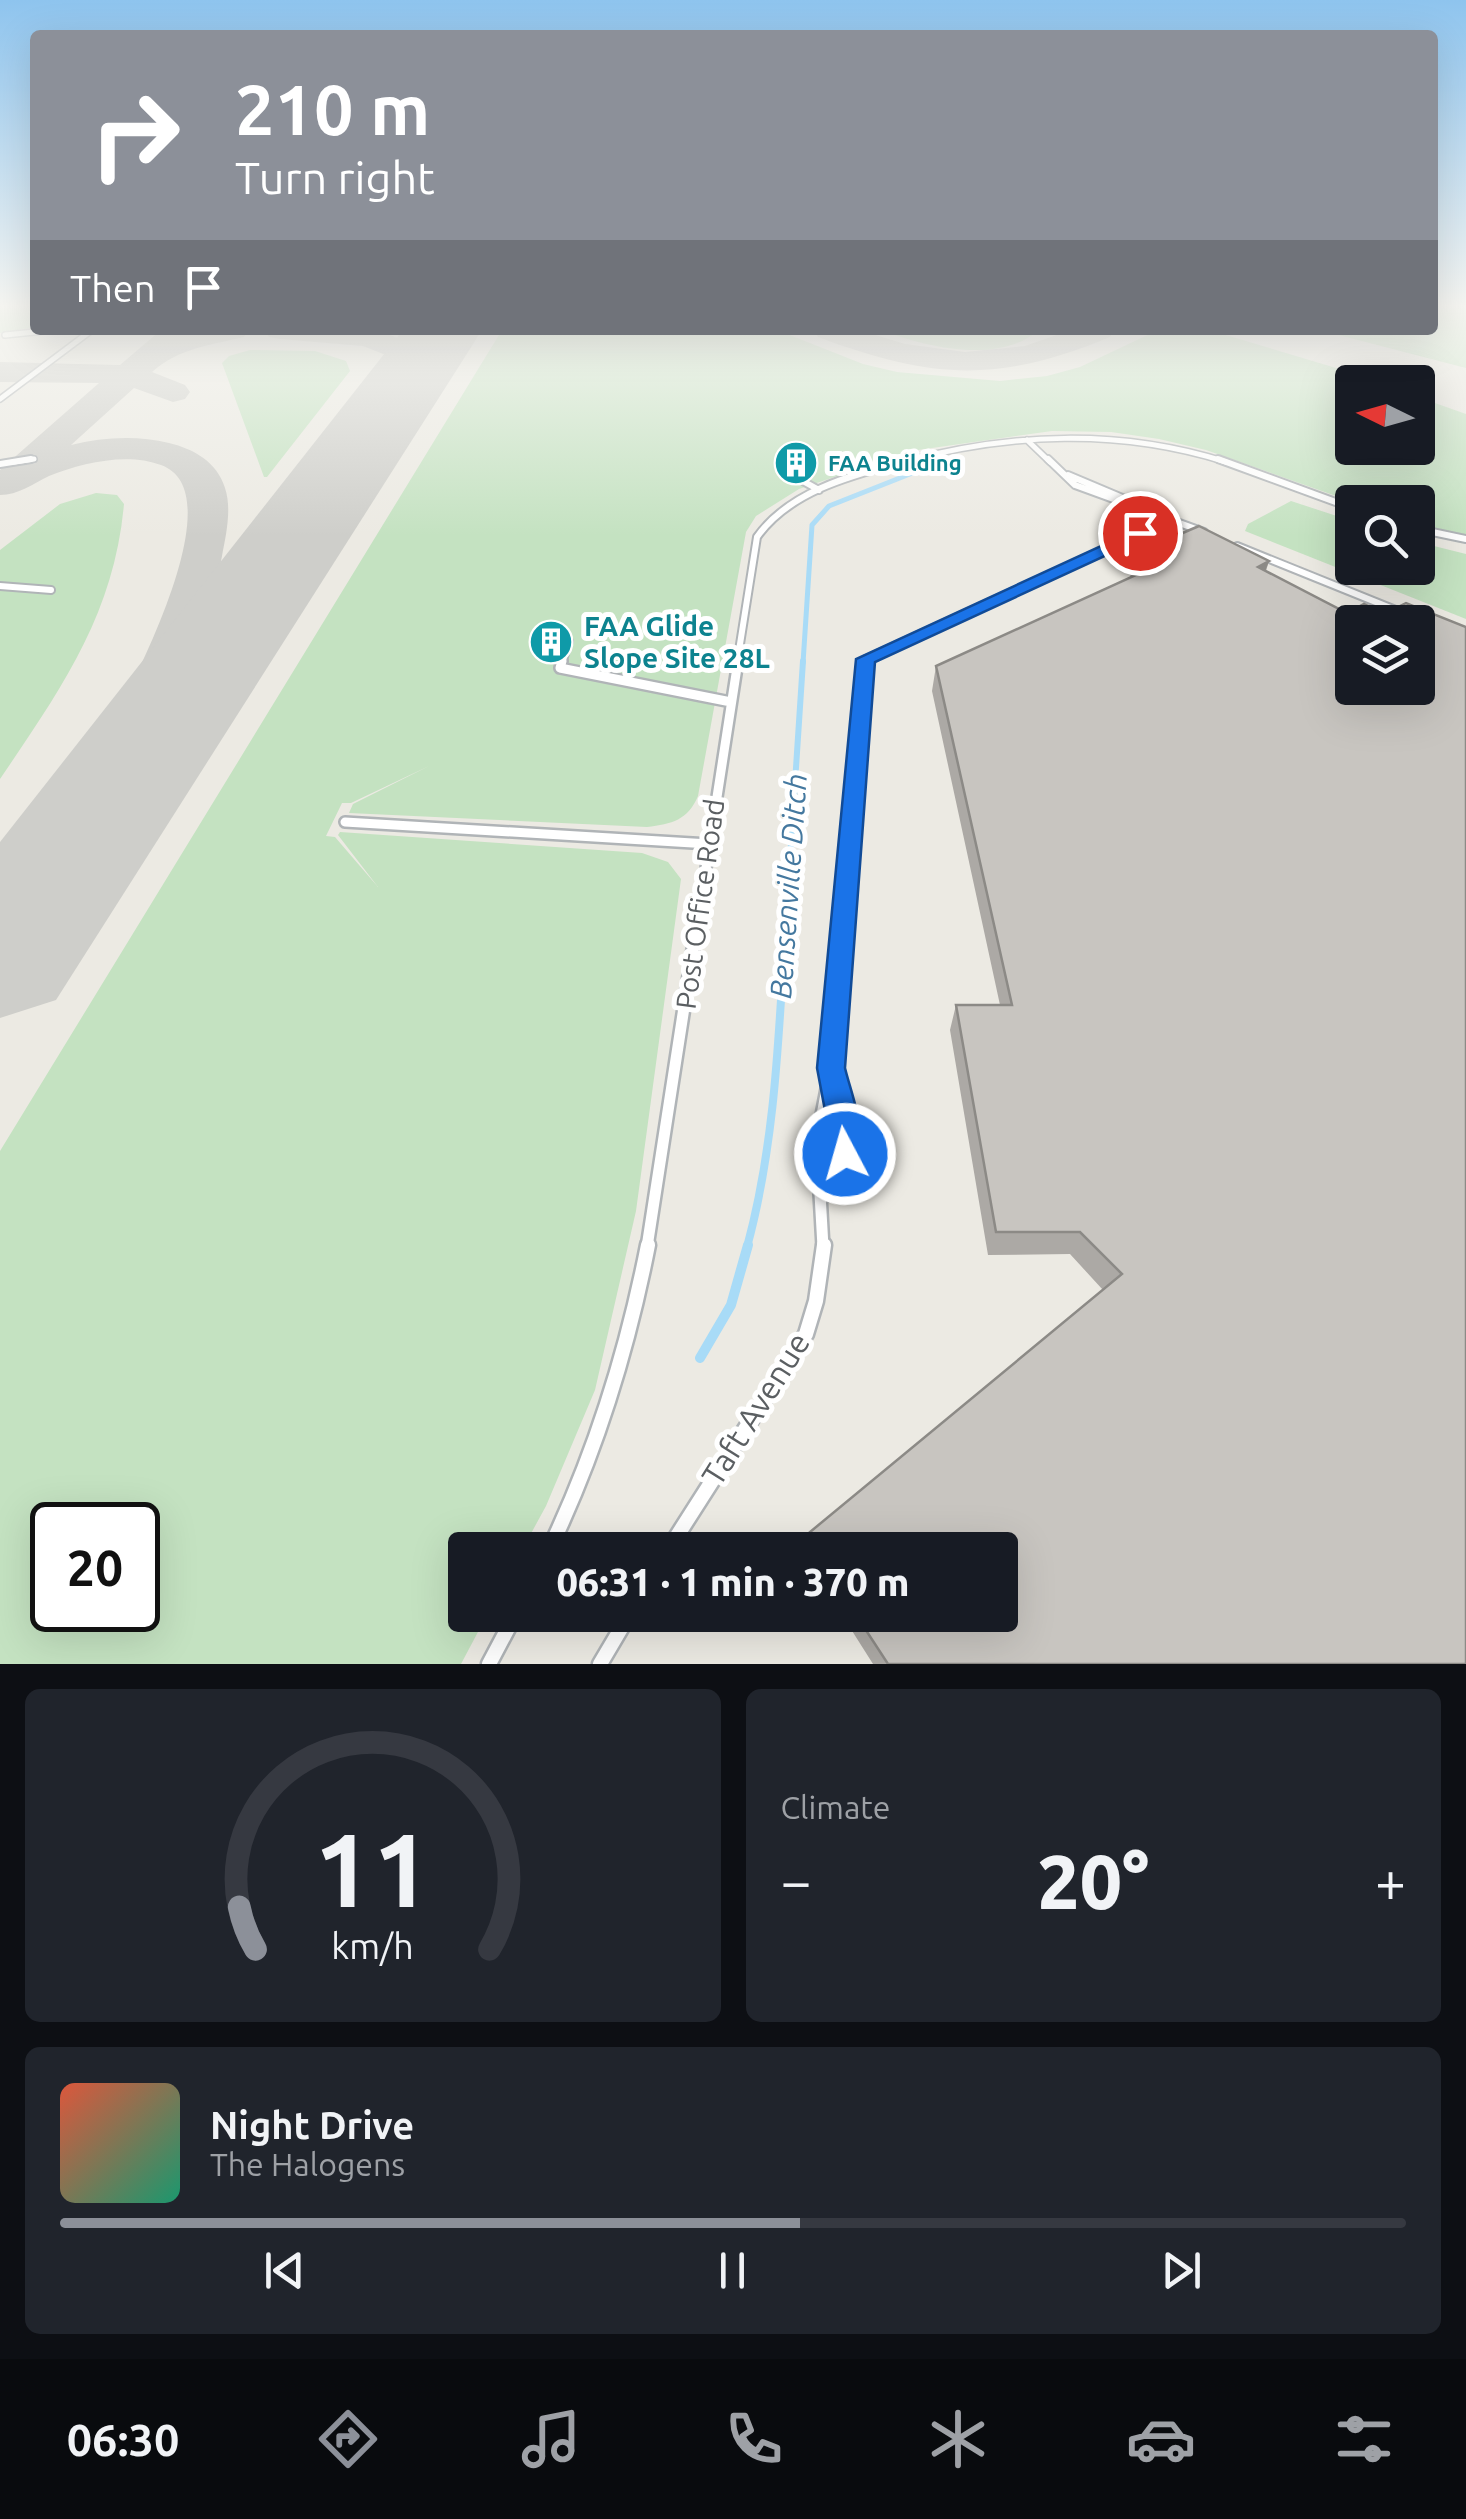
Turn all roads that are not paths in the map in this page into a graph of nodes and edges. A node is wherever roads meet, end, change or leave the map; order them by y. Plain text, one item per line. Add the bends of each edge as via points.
1 (21, 381) edge
2 (0, 396) edge
3 (1028, 440) junction
4 (34, 458) dead end
5 (0, 464) edge
6 (800, 471) dead end
7 (819, 490) junction
8 (1335, 502) edge
9 (1138, 506) joint
10 (1170, 519) junction
11 (1435, 533) edge
12 (1207, 534) edge
13 (1466, 540) edge
14 (1226, 541) edge
15 (0, 586) edge
16 (51, 590) dead end
17 (1383, 605) edge
18 (569, 642) dead end
19 (731, 702) junction
20 (345, 822) dead end
21 (709, 844) junction
22 (831, 1068) junction
23 (824, 1198) junction
24 (559, 1532) edge
25 (680, 1532) edge
26 (505, 1632) edge
27 (619, 1632) edge
28 (488, 1664) edge
29 (600, 1664) edge

1 - 2 lane
3 - 7 lane, Post Office Road via 943,450
3 - 8 lane, Post Office Road via 1070,436 1158,444
3 - 9 lane via 1075,485
4 - 5 lane
6 - 7 lane via 801,480
7 - 19 lane, Post Office Road via 768,517 757,537
9 - 10 lane
10 - 12 lane
10 - 22 lane via 866,659
11 - 13 lane
14 - 17 lane
15 - 16 lane
18 - 19 lane via 560,668
19 - 21 lane, Post Office Road
20 - 21 lane
21 - 24 lane, Post Office Road via 653,1222 618,1385
22 - 23 lane, Taft Avenue via 818,1126
22 - 23 lane, Taft Avenue via 845,1154
23 - 25 lane, Taft Avenue via 820,1285 806,1334
26 - 28 lane
27 - 29 lane

